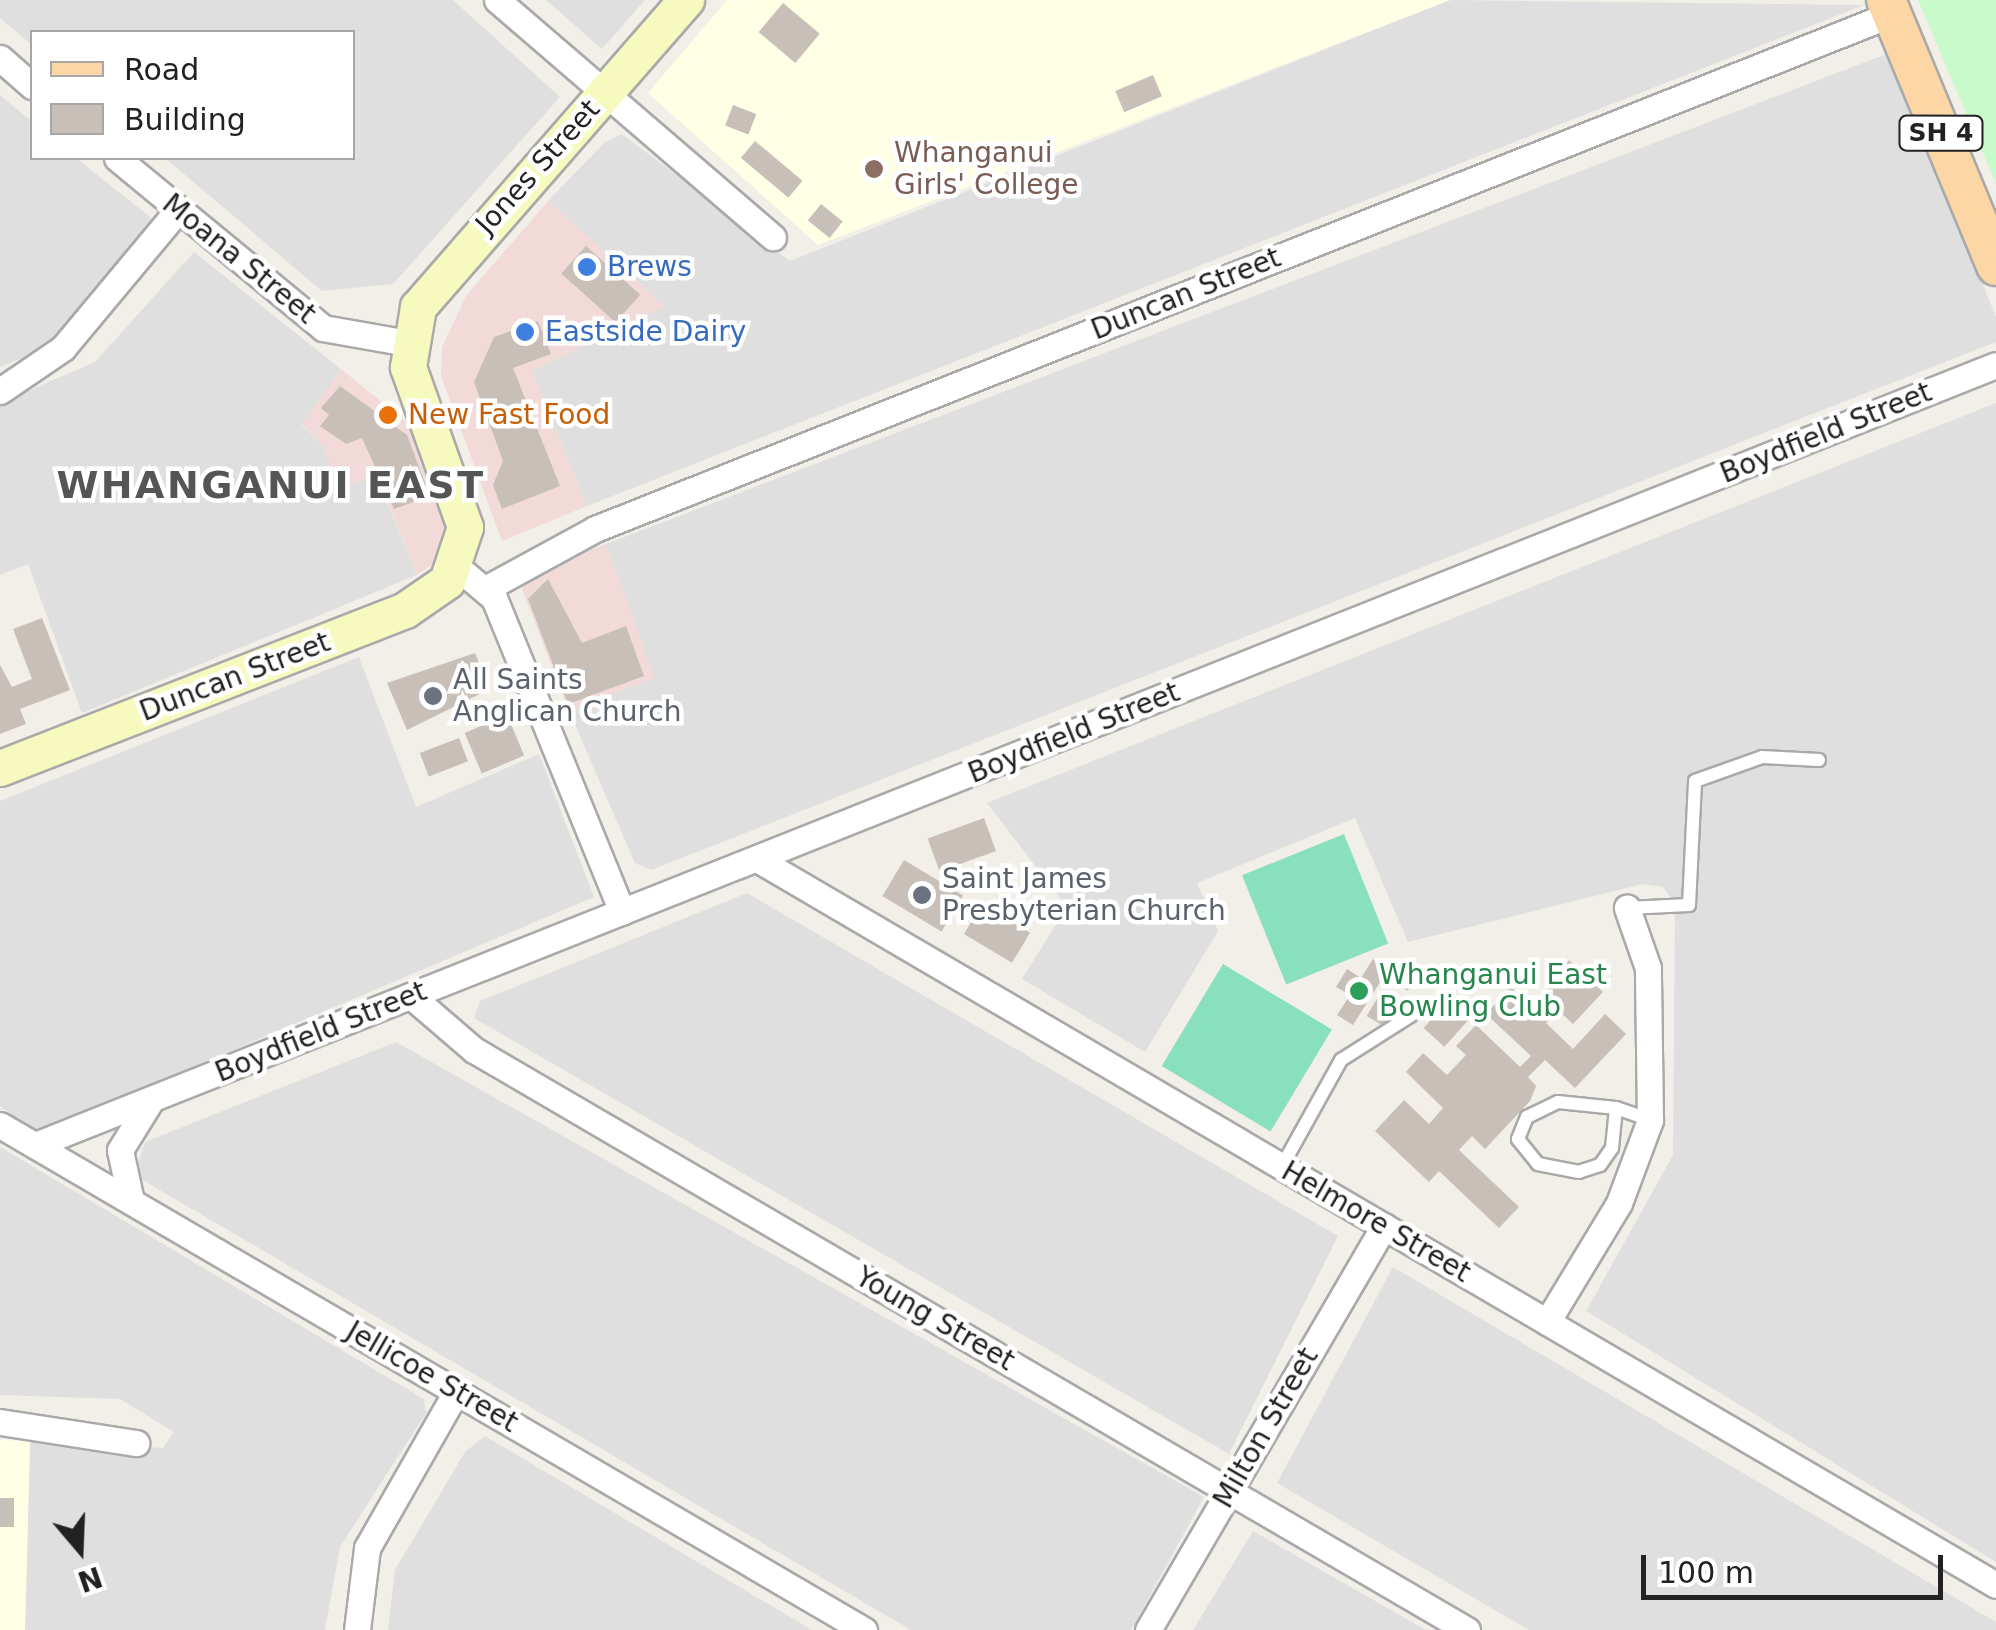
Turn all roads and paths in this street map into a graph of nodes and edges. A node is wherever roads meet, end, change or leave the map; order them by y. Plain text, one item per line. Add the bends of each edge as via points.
1 (497, 0) edge
2 (686, 0) edge
3 (1889, 7) edge
4 (0, 58) edge
5 (30, 84) edge
6 (606, 92) junction
7 (118, 160) edge
8 (178, 210) junction
9 (773, 237) dead end
10 (1996, 266) edge
11 (408, 344) junction
12 (1996, 365) edge
13 (0, 391) edge
14 (457, 567) junction
15 (487, 588) junction
16 (1819, 760) dead end
17 (0, 768) edge
18 (756, 859) junction
19 (1627, 908) joint
20 (622, 912) junction
21 (411, 996) junction
22 (1412, 1014) dead end
23 (152, 1100) junction
24 (1616, 1108) junction
25 (1650, 1120) junction
26 (0, 1124) edge
27 (36, 1145) junction
28 (1282, 1168) junction
29 (131, 1201) junction
30 (1384, 1226) junction
31 (1547, 1322) junction
32 (456, 1392) junction
33 (0, 1422) edge
34 (136, 1443) dead end
35 (1229, 1491) junction
36 (1996, 1584) edge
37 (357, 1630) edge
38 (864, 1630) edge
39 (1148, 1630) edge
40 (1466, 1630) edge

1 - 6 street
2 - 6 main road, Jones Street
3 - 10 main road, SH 4
3 - 15 street, Duncan Street via 614,522
4 - 5 street
6 - 9 street
6 - 11 main road, Jones Street via 432,285
7 - 8 street, Moana Street
8 - 11 street, Moana Street via 323,328
8 - 13 street via 63,348
11 - 14 main road via 414,389 462,512
12 - 18 street, Boydfield Street
14 - 15 street
14 - 17 main road, Duncan Street via 436,592 406,610
15 - 20 street
16 - 19 lane via 1762,757 1695,781 1689,906
18 - 20 street, Boydfield Street
18 - 28 street, Helmore Street
19 - 25 street via 1648,968
20 - 21 street, Boydfield Street
21 - 23 street, Boydfield Street
21 - 35 street, Young Street via 474,1050
22 - 28 lane via 1341,1060
23 - 27 street, Boydfield Street
23 - 29 street via 120,1150
24 - 24 lane via 1558,1102 1527,1118 1518,1139 1538,1164 1579,1172 1600,1165 1612,1148
24 - 25 lane
25 - 31 street via 1619,1204
26 - 27 street, Jellicoe Street
27 - 29 street, Jellicoe Street
28 - 30 street, Helmore Street
29 - 32 street, Jellicoe Street
30 - 31 street, Helmore Street
30 - 35 street, Milton Street
31 - 36 street, Helmore Street
32 - 37 street via 367,1548
32 - 38 street, Jellicoe Street
33 - 34 street
35 - 39 street, Milton Street
35 - 40 street, Young Street

